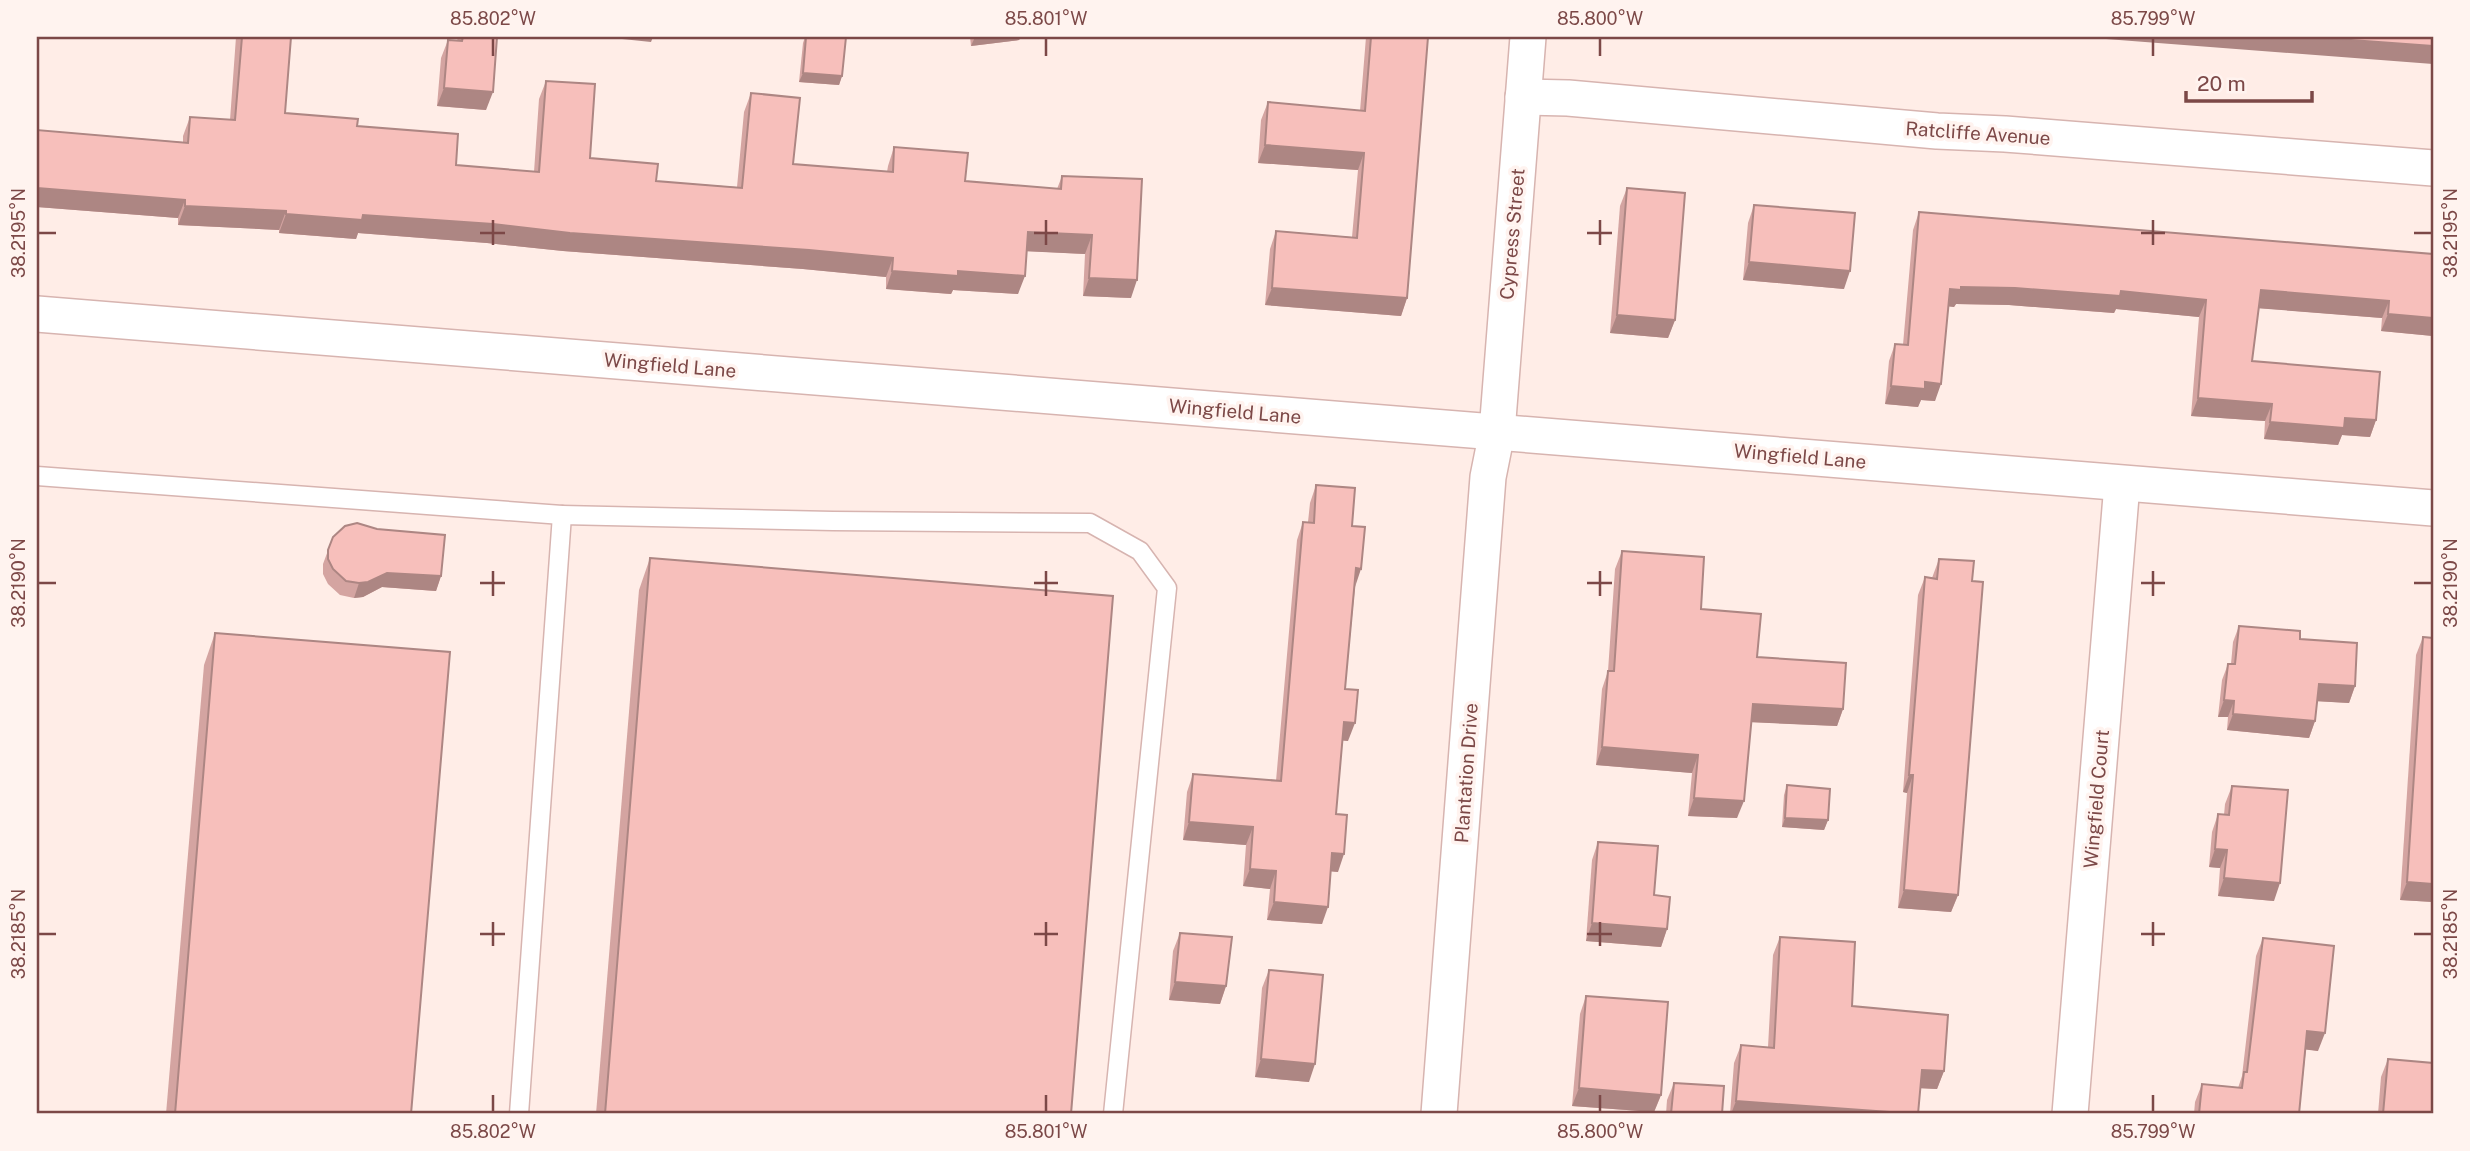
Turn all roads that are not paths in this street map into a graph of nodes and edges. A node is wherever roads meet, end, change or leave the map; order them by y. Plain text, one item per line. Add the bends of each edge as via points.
1 (1528, 37) edge
2 (1523, 97) junction
3 (2433, 168) edge
4 (37, 314) edge
5 (1497, 432) junction
6 (37, 476) edge
7 (2122, 484) junction
8 (2433, 508) edge
9 (562, 514) junction
10 (519, 1114) edge
11 (1112, 1114) edge
12 (1439, 1114) edge
13 (2070, 1114) edge

1 - 2 street, Cypress Street
2 - 3 street, Ratcliffe Avenue
2 - 5 street, Cypress Street
4 - 5 street, Wingfield Lane
5 - 7 street, Wingfield Lane
5 - 12 street, Plantation Drive via 1488,477
6 - 9 lane
7 - 8 street, Wingfield Lane
7 - 13 street, Wingfield Court
9 - 10 lane
9 - 11 lane via 1090,523 1140,551 1167,588

